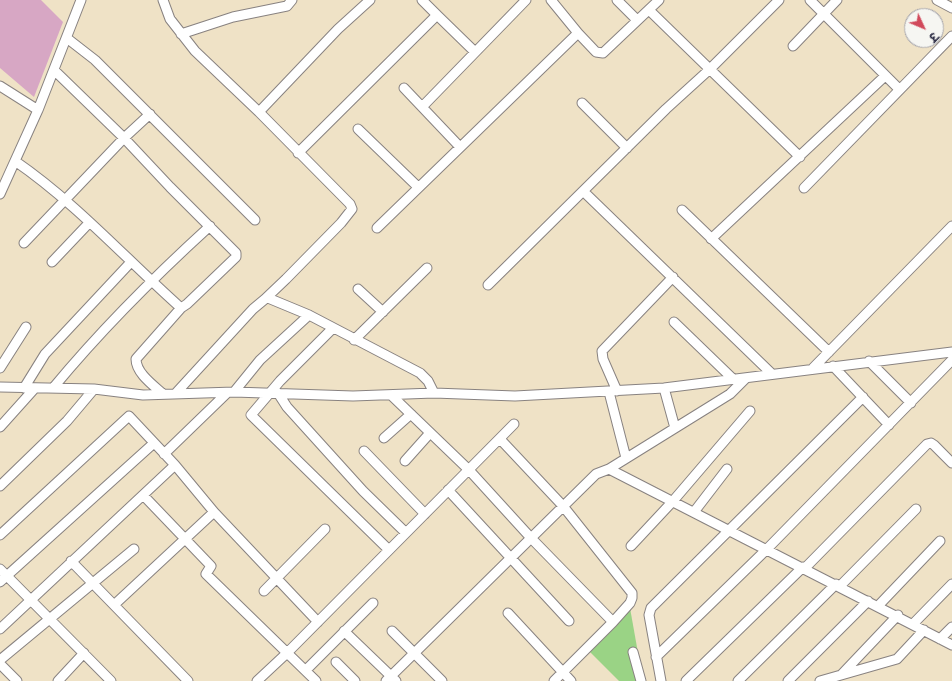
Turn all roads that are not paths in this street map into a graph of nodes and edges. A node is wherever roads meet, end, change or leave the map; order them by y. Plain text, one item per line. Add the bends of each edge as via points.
1 (82, 0) edge
2 (163, 0) edge
3 (292, 0) edge
4 (370, 0) edge
5 (422, 0) edge
6 (550, 0) edge
7 (617, 0) edge
8 (659, 0) edge
9 (810, 0) edge
10 (837, 0) edge
11 (937, 0) edge
12 (520, 2) edge
13 (773, 2) edge
14 (952, 8) edge
15 (649, 10) junction
16 (824, 14) junction
17 (437, 15) junction
18 (637, 20) junction
19 (578, 33) junction
20 (181, 34) junction
21 (952, 36) edge
22 (68, 39) junction
23 (793, 46) dead end
24 (475, 52) junction
25 (710, 69) junction
26 (55, 71) junction
27 (886, 76) junction
28 (0, 86) edge
29 (404, 88) dead end
30 (899, 89) junction
31 (582, 103) dead end
32 (422, 107) junction
33 (38, 110) junction
34 (260, 112) junction
35 (150, 114) junction
36 (358, 129) dead end
37 (124, 138) junction
38 (460, 147) junction
39 (627, 148) junction
40 (298, 153) junction
41 (800, 157) junction
42 (15, 161) junction
43 (418, 188) junction
44 (804, 188) dead end
45 (583, 191) junction
46 (0, 194) edge
47 (66, 200) junction
48 (682, 210) dead end
49 (255, 220) dead end
50 (89, 223) junction
51 (210, 226) junction
52 (952, 226) edge
53 (377, 228) dead end
54 (711, 239) junction
55 (24, 243) dead end
56 (52, 262) dead end
57 (131, 262) junction
58 (428, 268) dead end
59 (673, 277) junction
60 (150, 281) junction
61 (488, 285) dead end
62 (358, 289) dead end
63 (264, 298) junction
64 (181, 308) junction
65 (383, 312) junction
66 (309, 315) junction
67 (674, 322) dead end
68 (26, 328) dead end
69 (333, 328) junction
70 (354, 340) junction
71 (829, 352) junction
72 (952, 352) edge
73 (952, 360) edge
74 (869, 362) junction
75 (833, 366) junction
76 (0, 368) edge
77 (813, 368) junction
78 (772, 374) junction
79 (746, 378) junction
80 (733, 379) junction
81 (0, 387) edge
82 (24, 388) junction
83 (35, 388) junction
84 (53, 388) junction
85 (664, 388) junction
86 (94, 389) junction
87 (613, 392) junction
88 (176, 393) junction
89 (230, 393) junction
90 (274, 393) junction
91 (434, 393) junction
92 (163, 394) junction
93 (391, 395) junction
94 (863, 397) junction
95 (911, 403) junction
96 (750, 411) dead end
97 (411, 414) junction
98 (514, 424) dead end
99 (889, 425) junction
100 (0, 427) edge
101 (675, 428) junction
102 (430, 433) junction
103 (384, 438) dead end
104 (500, 438) junction
105 (154, 443) junction
106 (364, 451) dead end
107 (164, 454) junction
108 (626, 458) junction
109 (404, 461) dead end
110 (952, 463) edge
111 (175, 465) junction
112 (609, 469) junction
113 (727, 469) dead end
114 (468, 470) junction
115 (0, 486) edge
116 (448, 490) junction
117 (143, 495) junction
118 (673, 501) junction
119 (563, 506) junction
120 (916, 509) dead end
121 (214, 512) junction
122 (694, 512) junction
123 (425, 514) junction
124 (325, 529) dead end
125 (730, 530) junction
126 (406, 533) junction
127 (0, 535) edge
128 (531, 538) junction
129 (185, 539) junction
130 (940, 541) dead end
131 (631, 546) dead end
132 (134, 549) dead end
133 (767, 549) junction
134 (389, 550) junction
135 (511, 558) junction
136 (71, 561) junction
137 (804, 568) junction
138 (0, 569) edge
139 (277, 576) junction
140 (3, 579) edge
141 (93, 583) junction
142 (952, 584) edge
143 (838, 585) junction
144 (264, 590) dead end
145 (31, 600) junction
146 (868, 601) junction
147 (373, 603) dead end
148 (114, 606) junction
149 (878, 606) junction
150 (508, 613) dead end
151 (898, 616) junction
152 (50, 618) junction
153 (318, 622) junction
154 (569, 622) dead end
155 (613, 622) junction
156 (913, 624) junction
157 (952, 627) edge
158 (0, 629) edge
159 (924, 630) junction
160 (344, 631) junction
161 (392, 631) dead end
162 (940, 638) junction
163 (952, 645) edge
164 (633, 652) dead end
165 (84, 653) junction
166 (287, 653) junction
167 (415, 653) junction
168 (656, 657) junction
169 (0, 660) edge
170 (336, 662) dead end
171 (0, 664) edge
172 (306, 670) junction
173 (563, 672) junction
174 (841, 675) junction
175 (391, 679) edge
176 (17, 681) edge
177 (58, 681) edge
178 (111, 681) edge
179 (188, 681) edge
180 (257, 681) edge
181 (316, 681) edge
182 (356, 681) edge
183 (442, 681) edge
184 (554, 681) edge
185 (571, 681) edge
186 (641, 681) edge
187 (661, 681) edge
188 (686, 681) edge
189 (738, 681) edge
190 (788, 681) edge
191 (820, 681) edge

1 - 22 street
2 - 20 street via 170,19
3 - 20 street via 287,6 233,17
4 - 34 street via 338,29
5 - 17 street
6 - 19 street
7 - 18 street
8 - 15 street
9 - 16 street
10 - 16 street
11 - 14 street
12 - 24 street
13 - 25 street
15 - 18 street
15 - 25 street
16 - 23 street
16 - 27 street
17 - 24 street
17 - 40 street
18 - 19 street via 600,54
19 - 38 street
20 - 34 street via 195,51
21 - 30 street
22 - 26 street
22 - 35 street via 95,60
24 - 32 street
25 - 39 street
25 - 41 street
26 - 33 street
26 - 37 street
27 - 30 street
27 - 41 street
28 - 33 street
29 - 32 street
30 - 44 street
31 - 39 street
32 - 38 street
33 - 42 street
34 - 40 street
35 - 37 street
35 - 49 street
36 - 43 street
37 - 47 street
37 - 51 street
38 - 43 street
39 - 45 street
40 - 63 street via 350,204 352,209 286,279
41 - 54 street
42 - 46 street
42 - 47 street
43 - 53 street
45 - 59 street
45 - 61 street
47 - 50 street
47 - 55 street
48 - 54 street
50 - 56 street
50 - 57 street
51 - 60 street
51 - 64 street via 233,248 236,257
52 - 71 street
54 - 71 street
57 - 60 street
57 - 82 street via 45,354
58 - 65 street
59 - 78 street
59 - 87 street via 602,350
60 - 64 street
60 - 84 street via 80,355
62 - 65 street
63 - 66 street via 273,299
63 - 88 street
64 - 92 street via 136,359 140,372
65 - 70 street
66 - 69 street
66 - 89 street via 260,360
67 - 80 street
68 - 76 street
69 - 70 street
69 - 90 street
70 - 91 street via 424,376
71 - 77 street
72 - 74 street
73 - 95 street
74 - 75 street
74 - 95 street
75 - 77 street
75 - 94 street
77 - 78 street
78 - 79 street
79 - 80 street
79 - 101 street via 730,394
80 - 85 street
81 - 82 street
82 - 83 street
83 - 84 street
83 - 100 street
84 - 86 street
85 - 87 street
85 - 101 street
86 - 92 street via 142,395
86 - 115 street via 67,421
87 - 91 street via 489,396
87 - 108 street
88 - 89 street
88 - 92 street
89 - 90 street
89 - 107 street
90 - 93 street
90 - 126 street via 363,491
90 - 134 street via 251,415
91 - 93 street
93 - 97 street
94 - 99 street
94 - 125 street
95 - 99 street
96 - 118 street
97 - 102 street
97 - 103 street
98 - 104 street
99 - 133 street
101 - 108 street
102 - 109 street
102 - 114 street
104 - 114 street
104 - 119 street
105 - 107 street
105 - 127 street via 129,416
105 - 140 street
106 - 123 street
107 - 111 street
108 - 112 street
110 - 137 street via 934,445 927,444
111 - 117 street
111 - 121 street
112 - 118 street
112 - 119 street via 596,474
113 - 122 street
114 - 116 street
114 - 128 street
116 - 123 street
116 - 135 street
117 - 129 street
117 - 136 street
118 - 122 street
118 - 131 street
119 - 128 street
119 - 155 street via 632,593 630,603
120 - 143 street
121 - 129 street
121 - 139 street
122 - 125 street
123 - 126 street
124 - 139 street
125 - 133 street
125 - 168 street via 651,608 649,615
126 - 134 street
128 - 135 street
128 - 155 street
129 - 148 street
129 - 166 street via 211,566 206,574
130 - 149 street
132 - 141 street
133 - 137 street
133 - 168 street
134 - 153 street
135 - 154 street
135 - 167 street
136 - 141 street
136 - 145 street
137 - 143 street
137 - 188 street
138 - 140 street
139 - 144 street
139 - 153 street
140 - 145 street
141 - 148 street
141 - 152 street
142 - 156 street
143 - 146 street
143 - 189 street
145 - 152 street
145 - 158 street
146 - 149 street
146 - 190 street
147 - 160 street
148 - 179 street
149 - 151 street
150 - 173 street
151 - 156 street
151 - 174 street
152 - 165 street
152 - 169 street
153 - 166 street
155 - 173 street
156 - 159 street
157 - 162 street
159 - 162 street
159 - 174 street via 897,659
160 - 172 street
160 - 175 street
161 - 167 street
162 - 163 street
164 - 186 street
165 - 177 street
165 - 178 street
166 - 172 street
166 - 180 street
167 - 175 street
167 - 183 street
168 - 187 street
170 - 182 street
171 - 176 street
172 - 181 street
173 - 184 street
173 - 185 street
174 - 191 street

